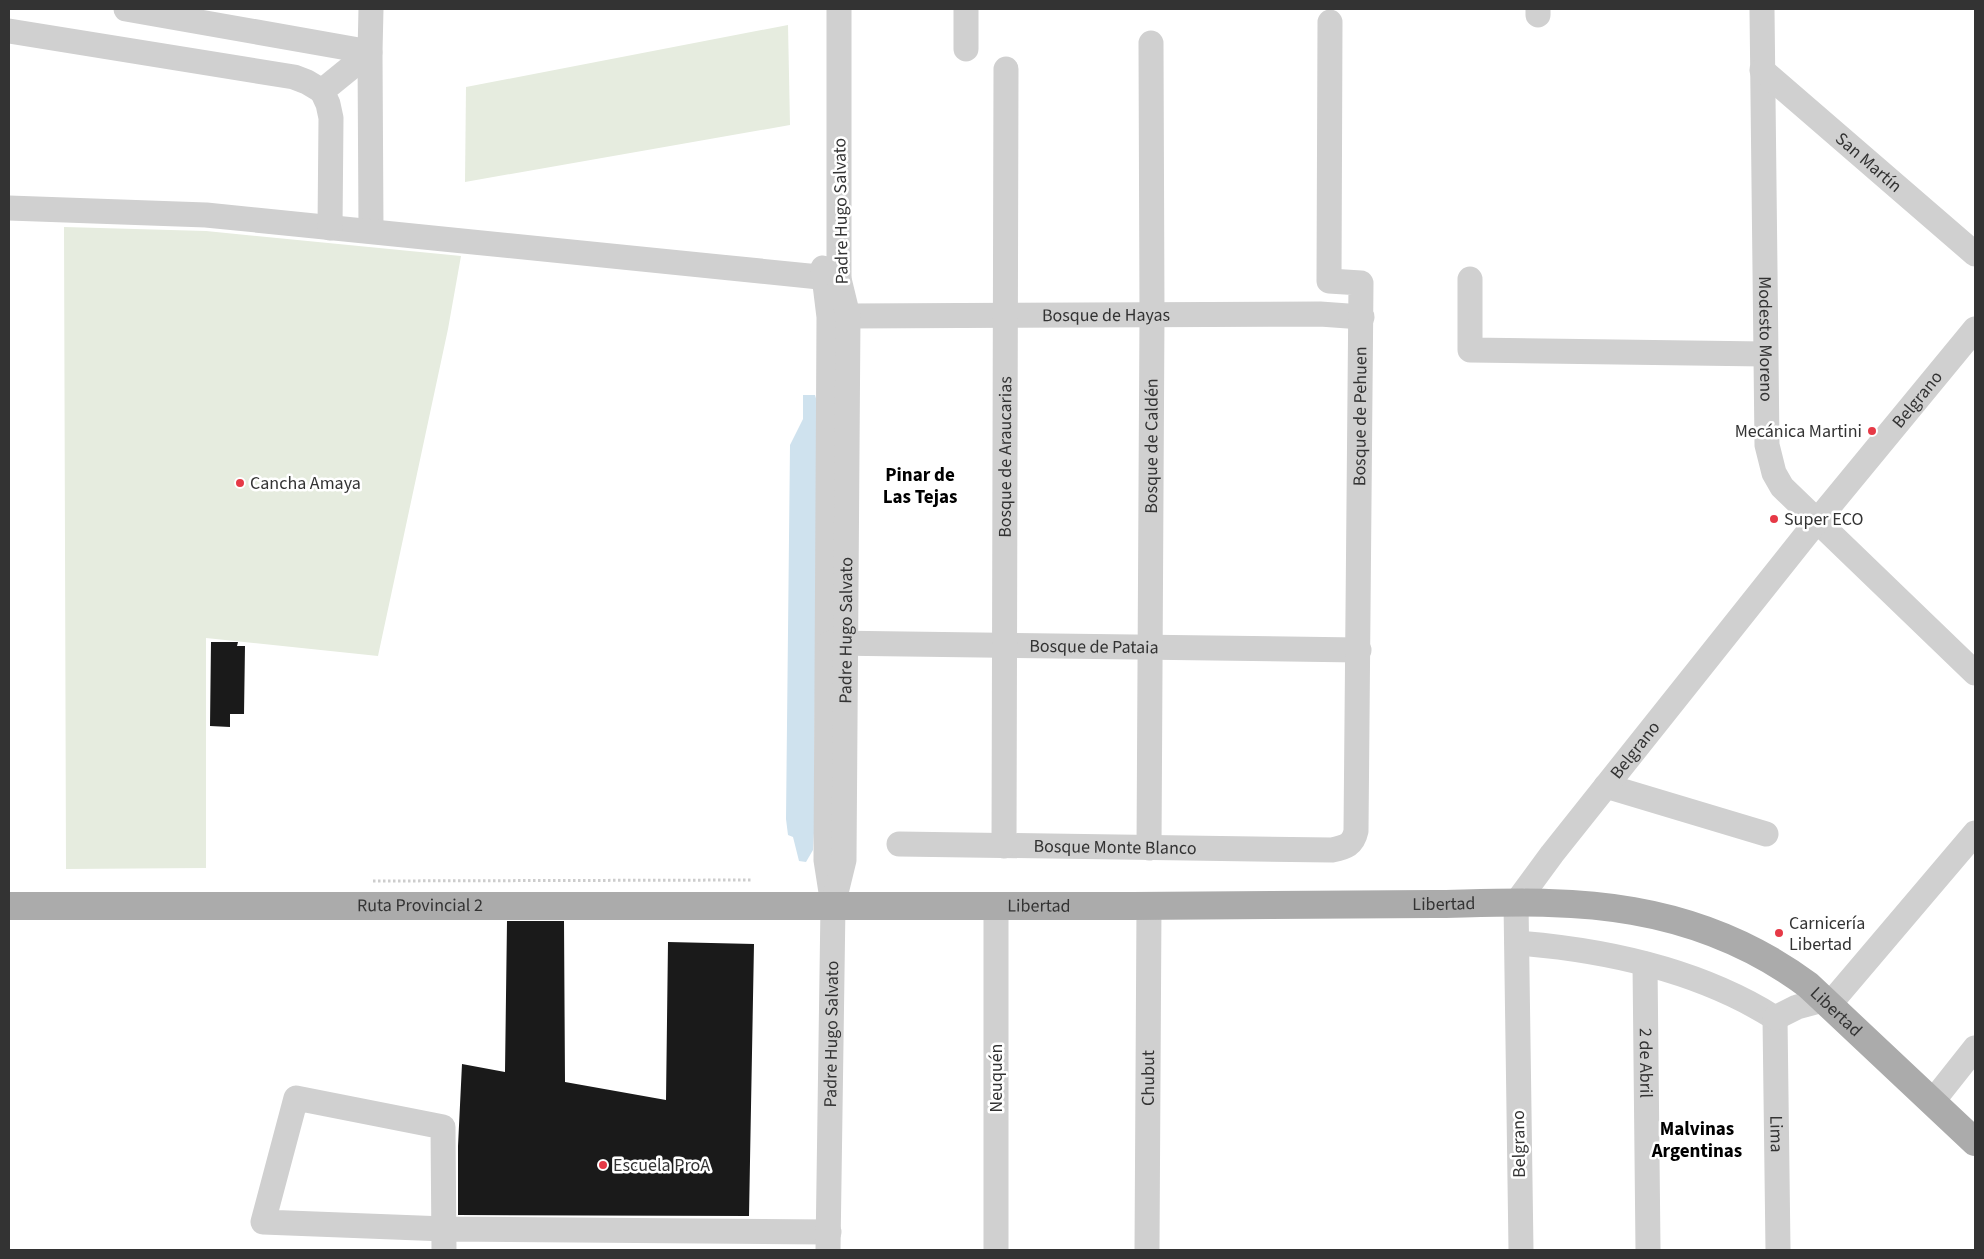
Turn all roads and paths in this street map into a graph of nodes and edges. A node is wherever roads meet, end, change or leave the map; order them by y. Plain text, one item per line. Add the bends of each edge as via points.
1 (126, 9) edge
2 (371, 9) edge
3 (822, 9) edge
4 (839, 9) edge
5 (966, 9) edge
6 (1762, 9) edge
7 (1330, 22) dead end
8 (9, 31) edge
9 (1151, 43) dead end
10 (966, 49) dead end
11 (370, 52) junction
12 (1006, 69) dead end
13 (1762, 70) junction
14 (322, 91) junction
15 (9, 208) edge
16 (330, 228) junction
17 (371, 231) junction
18 (1975, 254) edge
19 (831, 278) junction
20 (1470, 279) dead end
21 (1329, 281) junction
22 (1320, 314) junction
23 (1152, 315) junction
24 (848, 316) junction
25 (1005, 316) junction
26 (1362, 317) junction
27 (1975, 329) edge
28 (1765, 354) junction
29 (1817, 521) junction
30 (836, 643) junction
31 (1004, 645) junction
32 (1151, 647) junction
33 (1359, 650) junction
34 (1975, 673) edge
35 (1606, 786) junction
36 (1975, 833) edge
37 (1766, 834) dead end
38 (899, 844) dead end
39 (1343, 845) joint
40 (1004, 846) junction
41 (1149, 848) junction
42 (752, 880) dead end
43 (366, 881) dead end
44 (1516, 903) junction
45 (833, 905) junction
46 (996, 905) junction
47 (9, 906) edge
48 (1149, 906) junction
49 (1517, 943) junction
50 (1645, 964) junction
51 (1826, 1002) junction
52 (1775, 1018) junction
53 (1975, 1048) edge
54 (1933, 1101) junction
55 (1975, 1142) edge
56 (444, 1240) edge
57 (828, 1241) edge
58 (996, 1250) edge
59 (1147, 1250) edge
60 (1521, 1250) edge
61 (1648, 1250) edge
62 (1778, 1250) edge

1 - 11 street
2 - 11 street
3 - 19 street, Padre Hugo Salvato
4 - 19 street, Padre Hugo Salvato
5 - 10 street
6 - 13 street, Modesto Moreno
7 - 21 street
8 - 14 street via 294,77
9 - 23 street, Bosque de Caldén
11 - 14 street
11 - 17 street
12 - 25 street, Bosque de Araucarias
13 - 18 street, San Martín
13 - 28 street, Modesto Moreno
14 - 16 street via 331,118
15 - 16 street via 206,215
16 - 17 street
17 - 19 street
19 - 24 street, Padre Hugo Salvato
19 - 30 street, Padre Hugo Salvato via 829,317
20 - 28 street via 1470,350
21 - 22 street
21 - 26 street, Bosque de Pehuen via 1361,283
22 - 23 street, Bosque de Hayas
22 - 26 street, Bosque de Hayas
23 - 25 street, Bosque de Hayas
23 - 32 street, Bosque de Caldén
24 - 25 street, Bosque de Hayas
24 - 30 street, Padre Hugo Salvato
25 - 31 street, Bosque de Araucarias
26 - 33 street, Bosque de Pehuen
27 - 29 street, Belgrano
28 - 29 street, Modesto Moreno via 1767,445 1774,473 1782,487
29 - 34 street, Modesto Moreno
29 - 35 street, Belgrano
30 - 31 street, Bosque de Pataia
30 - 45 street, Padre Hugo Salvato via 826,860
30 - 45 street, Padre Hugo Salvato via 844,860
31 - 32 street, Bosque de Pataia
31 - 40 street, Bosque de Araucarias
32 - 33 street, Bosque de Pataia
32 - 41 street, Bosque de Caldén
33 - 39 street, Bosque de Pehuen via 1356,831
35 - 37 street
35 - 44 street, Belgrano
36 - 51 street
38 - 40 street, Bosque Monte Blanco
39 - 41 street, Bosque Monte Blanco
40 - 41 street, Bosque Monte Blanco
42 - 43 path
44 - 48 main road, Libertad
44 - 49 street, Belgrano
44 - 51 main road, Libertad via 1633,911 1693,926 1757,952 1785,968
45 - 46 main road, Libertad
45 - 47 main road, Ruta Provincial 2
45 - 57 street, Padre Hugo Salvato
46 - 48 main road, Libertad
46 - 58 street, Neuquén
48 - 59 street, Chubut
49 - 50 street via 1597,953
49 - 60 street, Belgrano
50 - 52 street via 1685,976 1750,1003
50 - 61 street, 2 de Abril
51 - 52 street via 1796,1007
51 - 54 main road, Libertad
52 - 62 street, Lima
53 - 54 street
54 - 55 main road, Libertad
56 - 56 street via 263,1222 296,1098 443,1127
56 - 57 street

